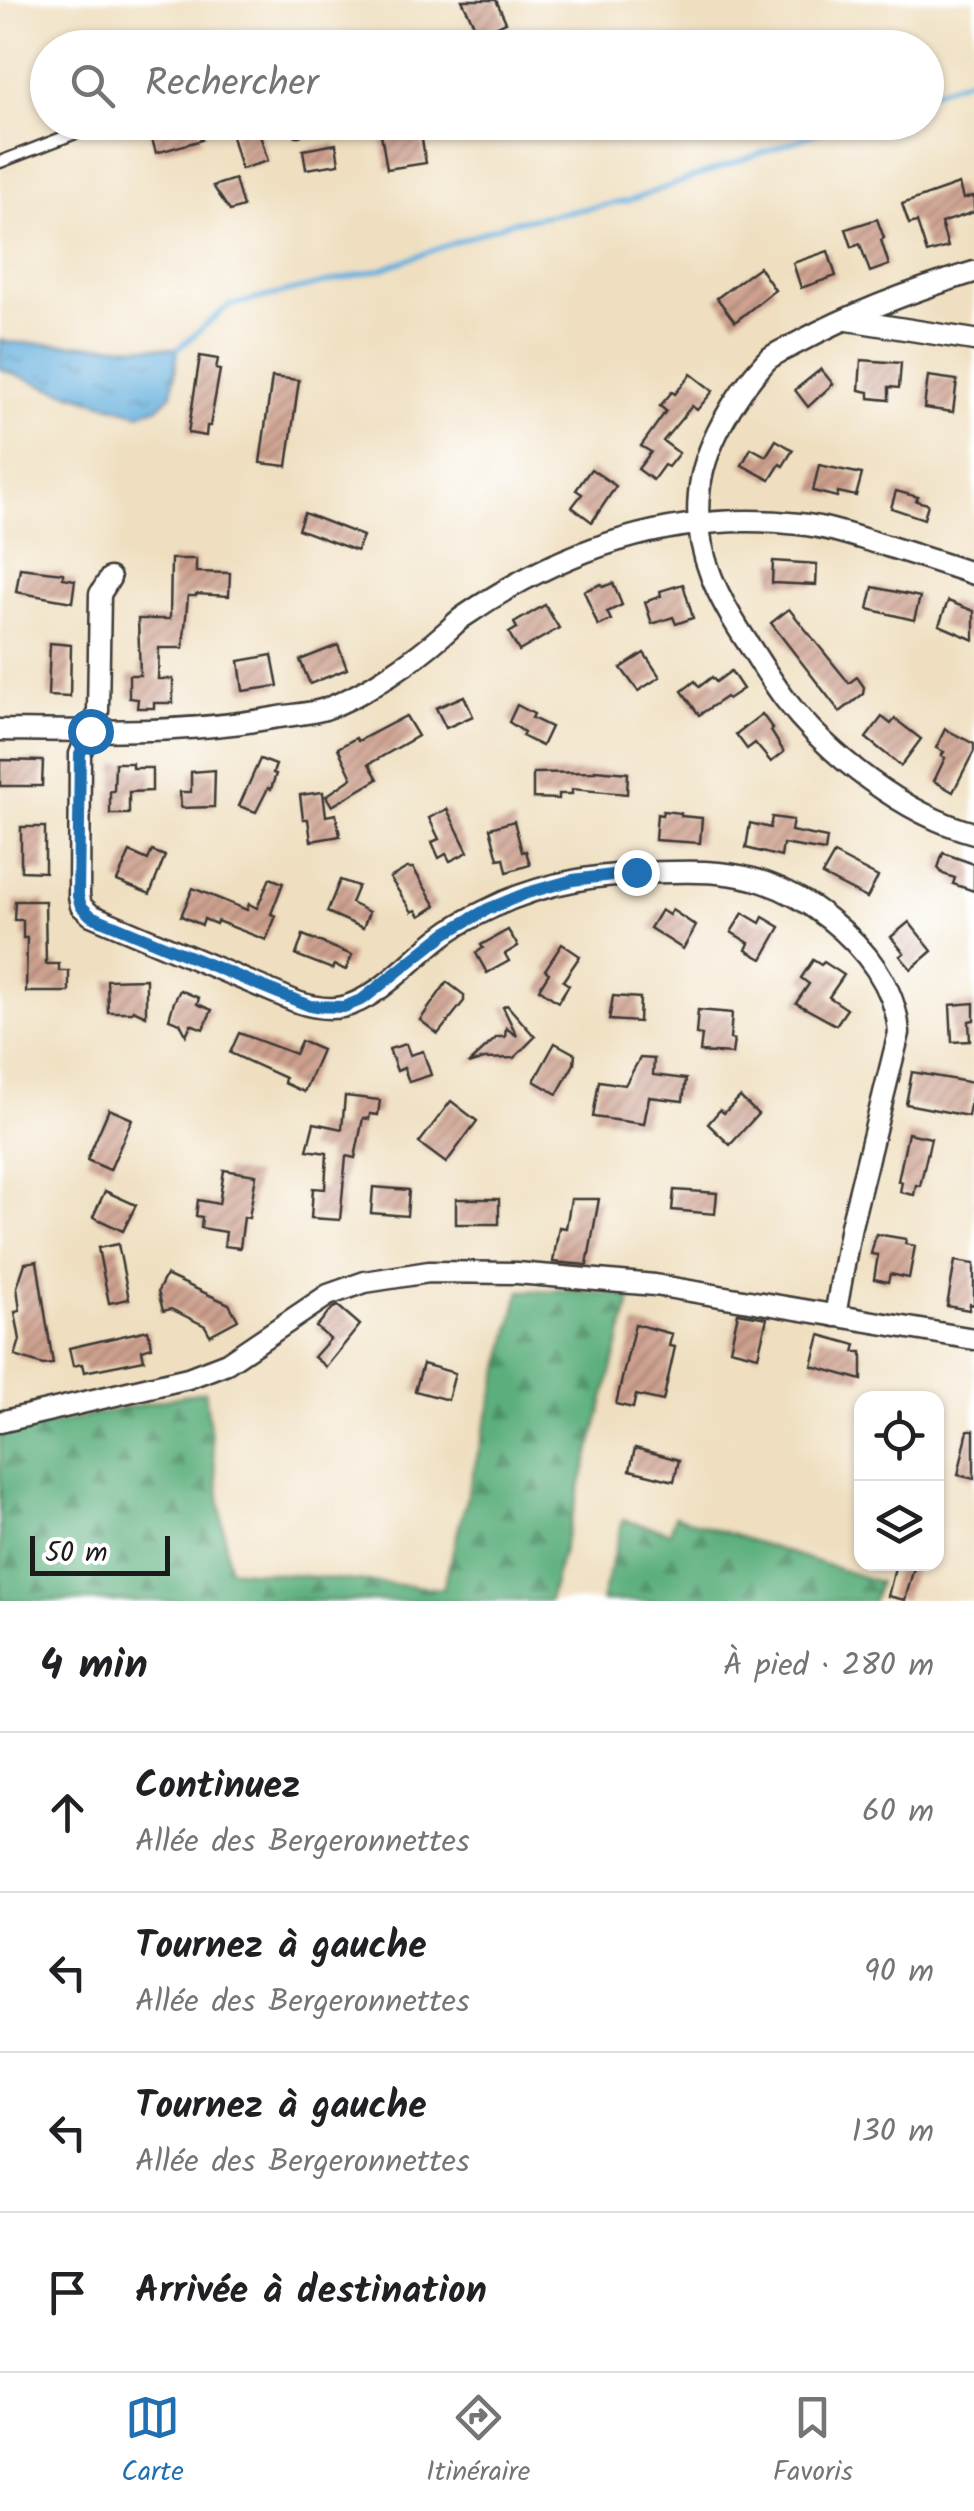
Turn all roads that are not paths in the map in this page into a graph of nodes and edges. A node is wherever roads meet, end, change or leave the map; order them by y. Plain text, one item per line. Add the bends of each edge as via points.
1 (57, 140) edge
2 (0, 162) edge
3 (974, 272) edge
4 (846, 320) junction
5 (974, 340) edge
6 (698, 523) junction
7 (974, 574) edge
8 (110, 578) dead end
9 (0, 730) edge
10 (90, 731) junction
11 (974, 833) edge
12 (834, 1316) junction
13 (974, 1339) edge
14 (0, 1422) edge

1 - 2 lane
3 - 4 street
4 - 5 street
4 - 6 street via 769,358 726,412 698,492
6 - 7 street via 800,524
6 - 10 street via 570,556 459,620 363,692 324,709 216,725
6 - 11 street via 712,582 786,700 877,786
8 - 10 street via 100,594 98,712
9 - 10 street
10 - 12 street via 80,754 81,906 91,916 310,1006 352,1004 488,909 573,880 636,872 727,874 764,882 819,911 878,972 900,1033
12 - 13 street
12 - 14 street via 598,1279 401,1276 328,1295 227,1363 188,1378

